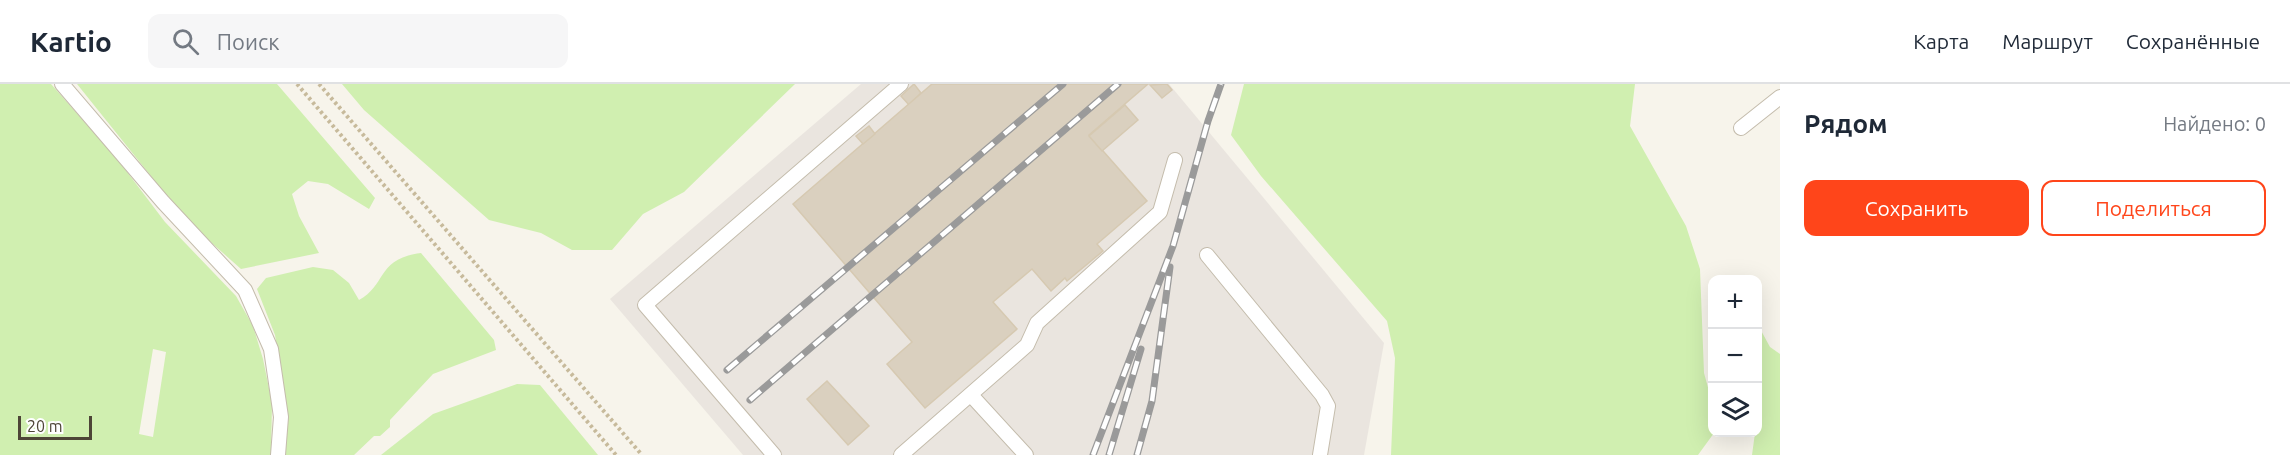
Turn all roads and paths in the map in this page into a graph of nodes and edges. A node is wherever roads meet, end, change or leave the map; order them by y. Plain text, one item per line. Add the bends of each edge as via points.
1 (62, 84) edge
2 (297, 84) edge
3 (319, 84) edge
4 (901, 84) edge
5 (1780, 97) edge
6 (1741, 128) dead end
7 (1175, 160) dead end
8 (1207, 255) dead end
9 (971, 395) junction
10 (278, 455) edge
11 (616, 455) edge
12 (642, 455) edge
13 (774, 455) edge
14 (901, 455) edge
15 (1026, 455) edge
16 (1320, 455) edge

1 - 10 lane via 245,290 271,349 282,417
2 - 11 path
3 - 12 path
4 - 13 lane via 645,305
5 - 6 lane
7 - 9 lane via 1160,212 1037,323 1027,345
8 - 16 lane via 1328,405
9 - 14 lane
9 - 15 lane

